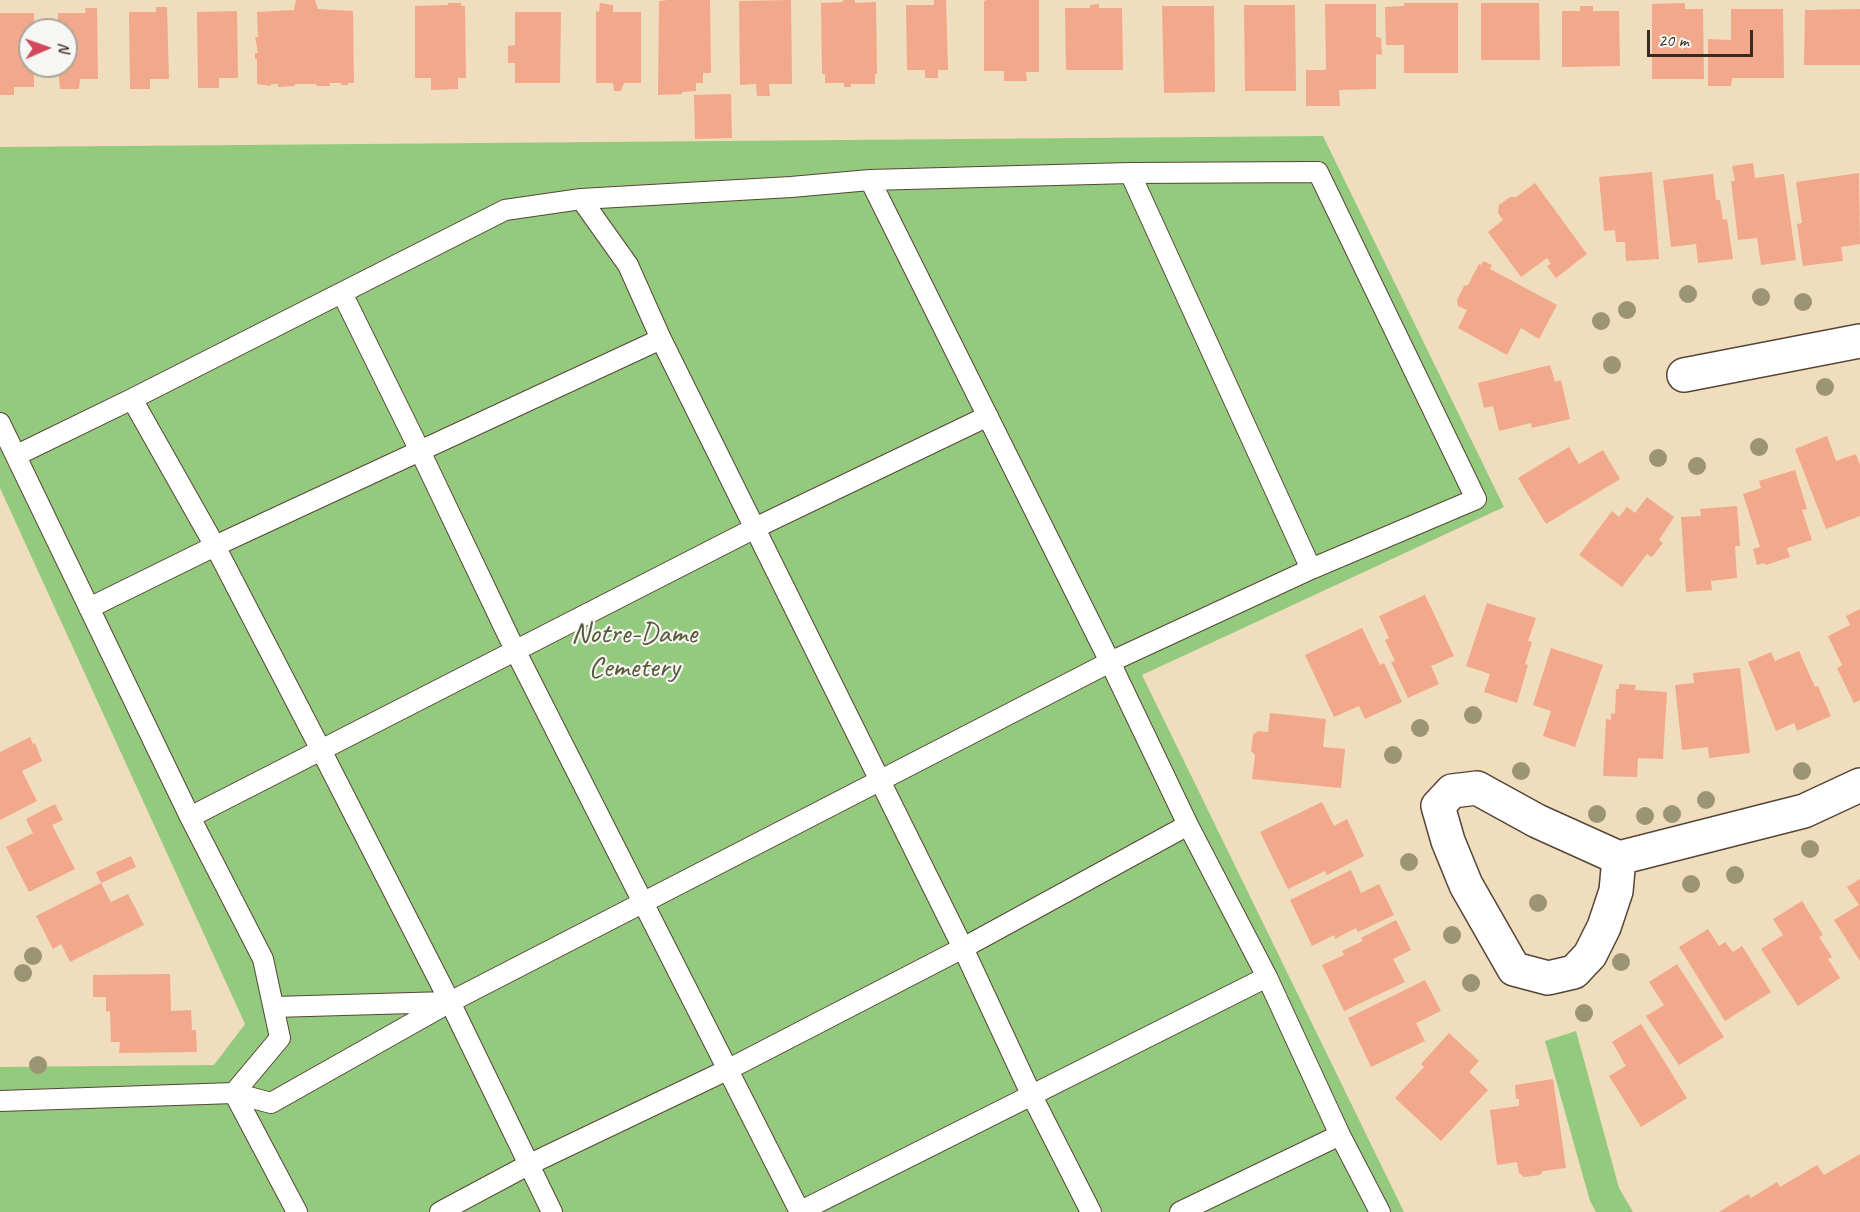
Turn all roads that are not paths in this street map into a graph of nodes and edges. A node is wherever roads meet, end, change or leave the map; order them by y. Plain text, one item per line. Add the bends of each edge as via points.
1 (1130, 173) junction
2 (870, 180) junction
3 (582, 199) junction
4 (342, 293) junction
5 (661, 339) junction
6 (1860, 341) edge
7 (1684, 375) dead end
8 (132, 399) junction
9 (988, 416) junction
10 (0, 423) edge
11 (420, 451) junction
12 (16, 455) junction
13 (756, 527) junction
14 (215, 546) junction
15 (1311, 569) junction
16 (89, 608) junction
17 (515, 650) junction
18 (1110, 662) junction
19 (321, 750) junction
20 (879, 780) junction
21 (1860, 785) edge
22 (190, 817) junction
23 (1188, 825) junction
24 (1620, 858) junction
25 (643, 902) junction
26 (963, 948) junction
27 (1267, 977) junction
28 (450, 1002) junction
29 (274, 1007) junction
30 (727, 1070) junction
31 (234, 1093) junction
32 (1031, 1094) junction
33 (0, 1101) edge
34 (1340, 1135) junction
35 (528, 1165) junction
36 (297, 1212) edge
37 (440, 1212) edge
38 (552, 1212) edge
39 (800, 1212) edge
40 (1091, 1212) edge
41 (1180, 1212) edge
42 (1380, 1212) edge

1 - 2 lane
1 - 15 lane
1 - 15 lane via 1318,172 1476,499
2 - 3 lane
2 - 9 lane
3 - 4 lane via 505,210
3 - 5 lane via 628,265
4 - 8 lane
4 - 11 lane
5 - 11 lane
5 - 13 lane
6 - 7 street
8 - 12 lane
8 - 14 lane
9 - 13 lane
9 - 18 lane
10 - 12 lane
11 - 14 lane
11 - 17 lane
12 - 16 lane
13 - 17 lane
13 - 20 lane
14 - 16 lane
14 - 19 lane
15 - 18 lane
16 - 22 lane
17 - 19 lane
17 - 25 lane
18 - 20 lane
18 - 23 lane
19 - 22 lane
19 - 28 lane
20 - 25 lane
20 - 26 lane
21 - 24 street via 1804,811
22 - 29 lane via 263,959
23 - 26 lane
23 - 27 lane
24 - 24 street via 1616,891 1604,927 1590,955 1574,972 1548,978 1514,969 1466,885 1438,806 1452,791 1477,788 1537,821
25 - 28 lane
25 - 30 lane
26 - 30 lane
26 - 32 lane
27 - 32 lane
27 - 34 lane
28 - 29 lane
28 - 31 lane via 271,1103
28 - 35 lane
29 - 31 lane via 280,1038
30 - 35 lane
30 - 39 lane
31 - 33 lane
31 - 36 lane
32 - 39 lane
32 - 40 lane
34 - 41 lane
34 - 42 lane
35 - 37 lane
35 - 38 lane

